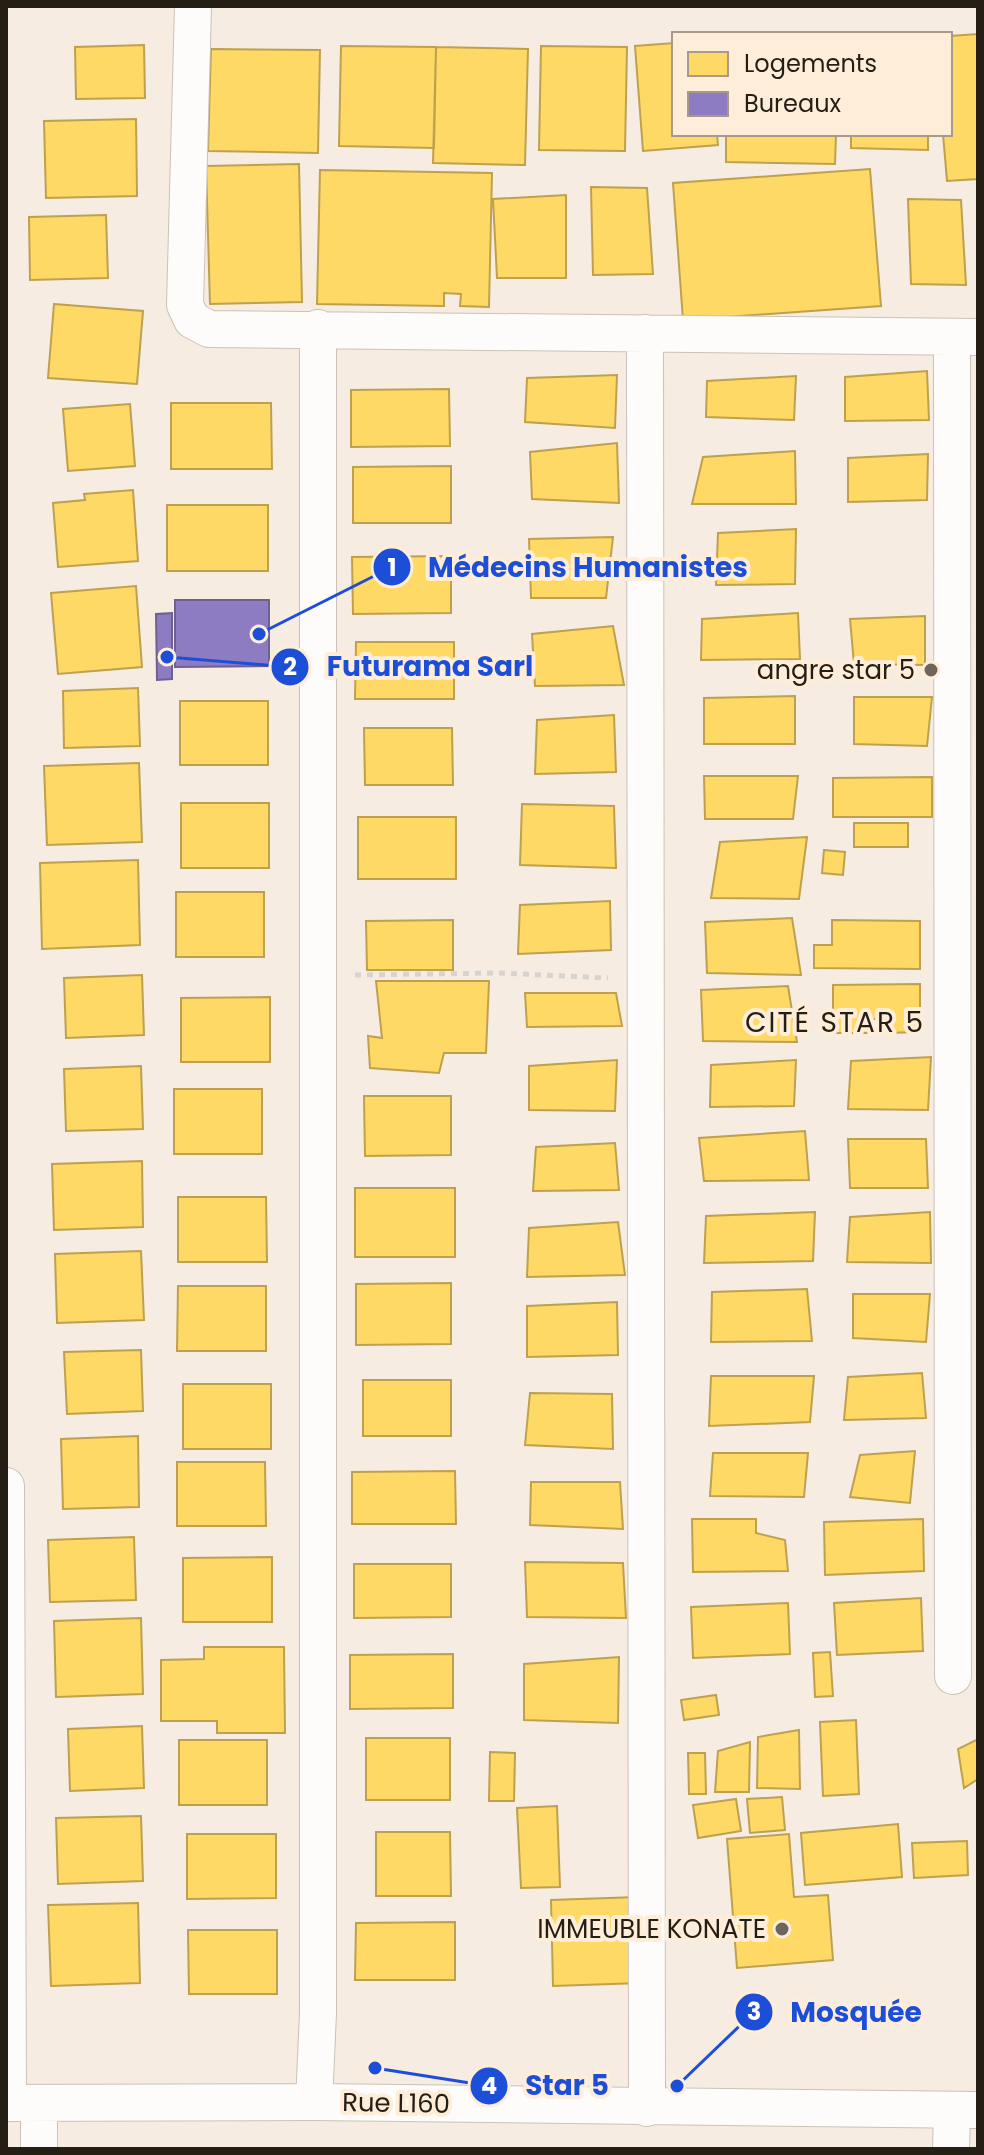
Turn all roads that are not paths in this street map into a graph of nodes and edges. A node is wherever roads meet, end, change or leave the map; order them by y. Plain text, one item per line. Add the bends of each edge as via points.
1 (193, 6) edge
2 (318, 328) junction
3 (645, 333) junction
4 (965, 337) edge
5 (6, 1486) edge
6 (953, 1676) dead end
7 (314, 2102) junction
8 (18, 2103) edge
9 (647, 2108) junction
10 (965, 2110) edge
11 (39, 2149) edge
12 (951, 2149) edge

1 - 2 street via 185,305 192,320 209,329
2 - 3 street
2 - 7 street
3 - 4 street
3 - 9 street
4 - 6 street
5 - 8 street
7 - 8 street, Rue L160
7 - 9 street, Rue L160
8 - 11 street
9 - 10 street, Rue L160
10 - 12 street

